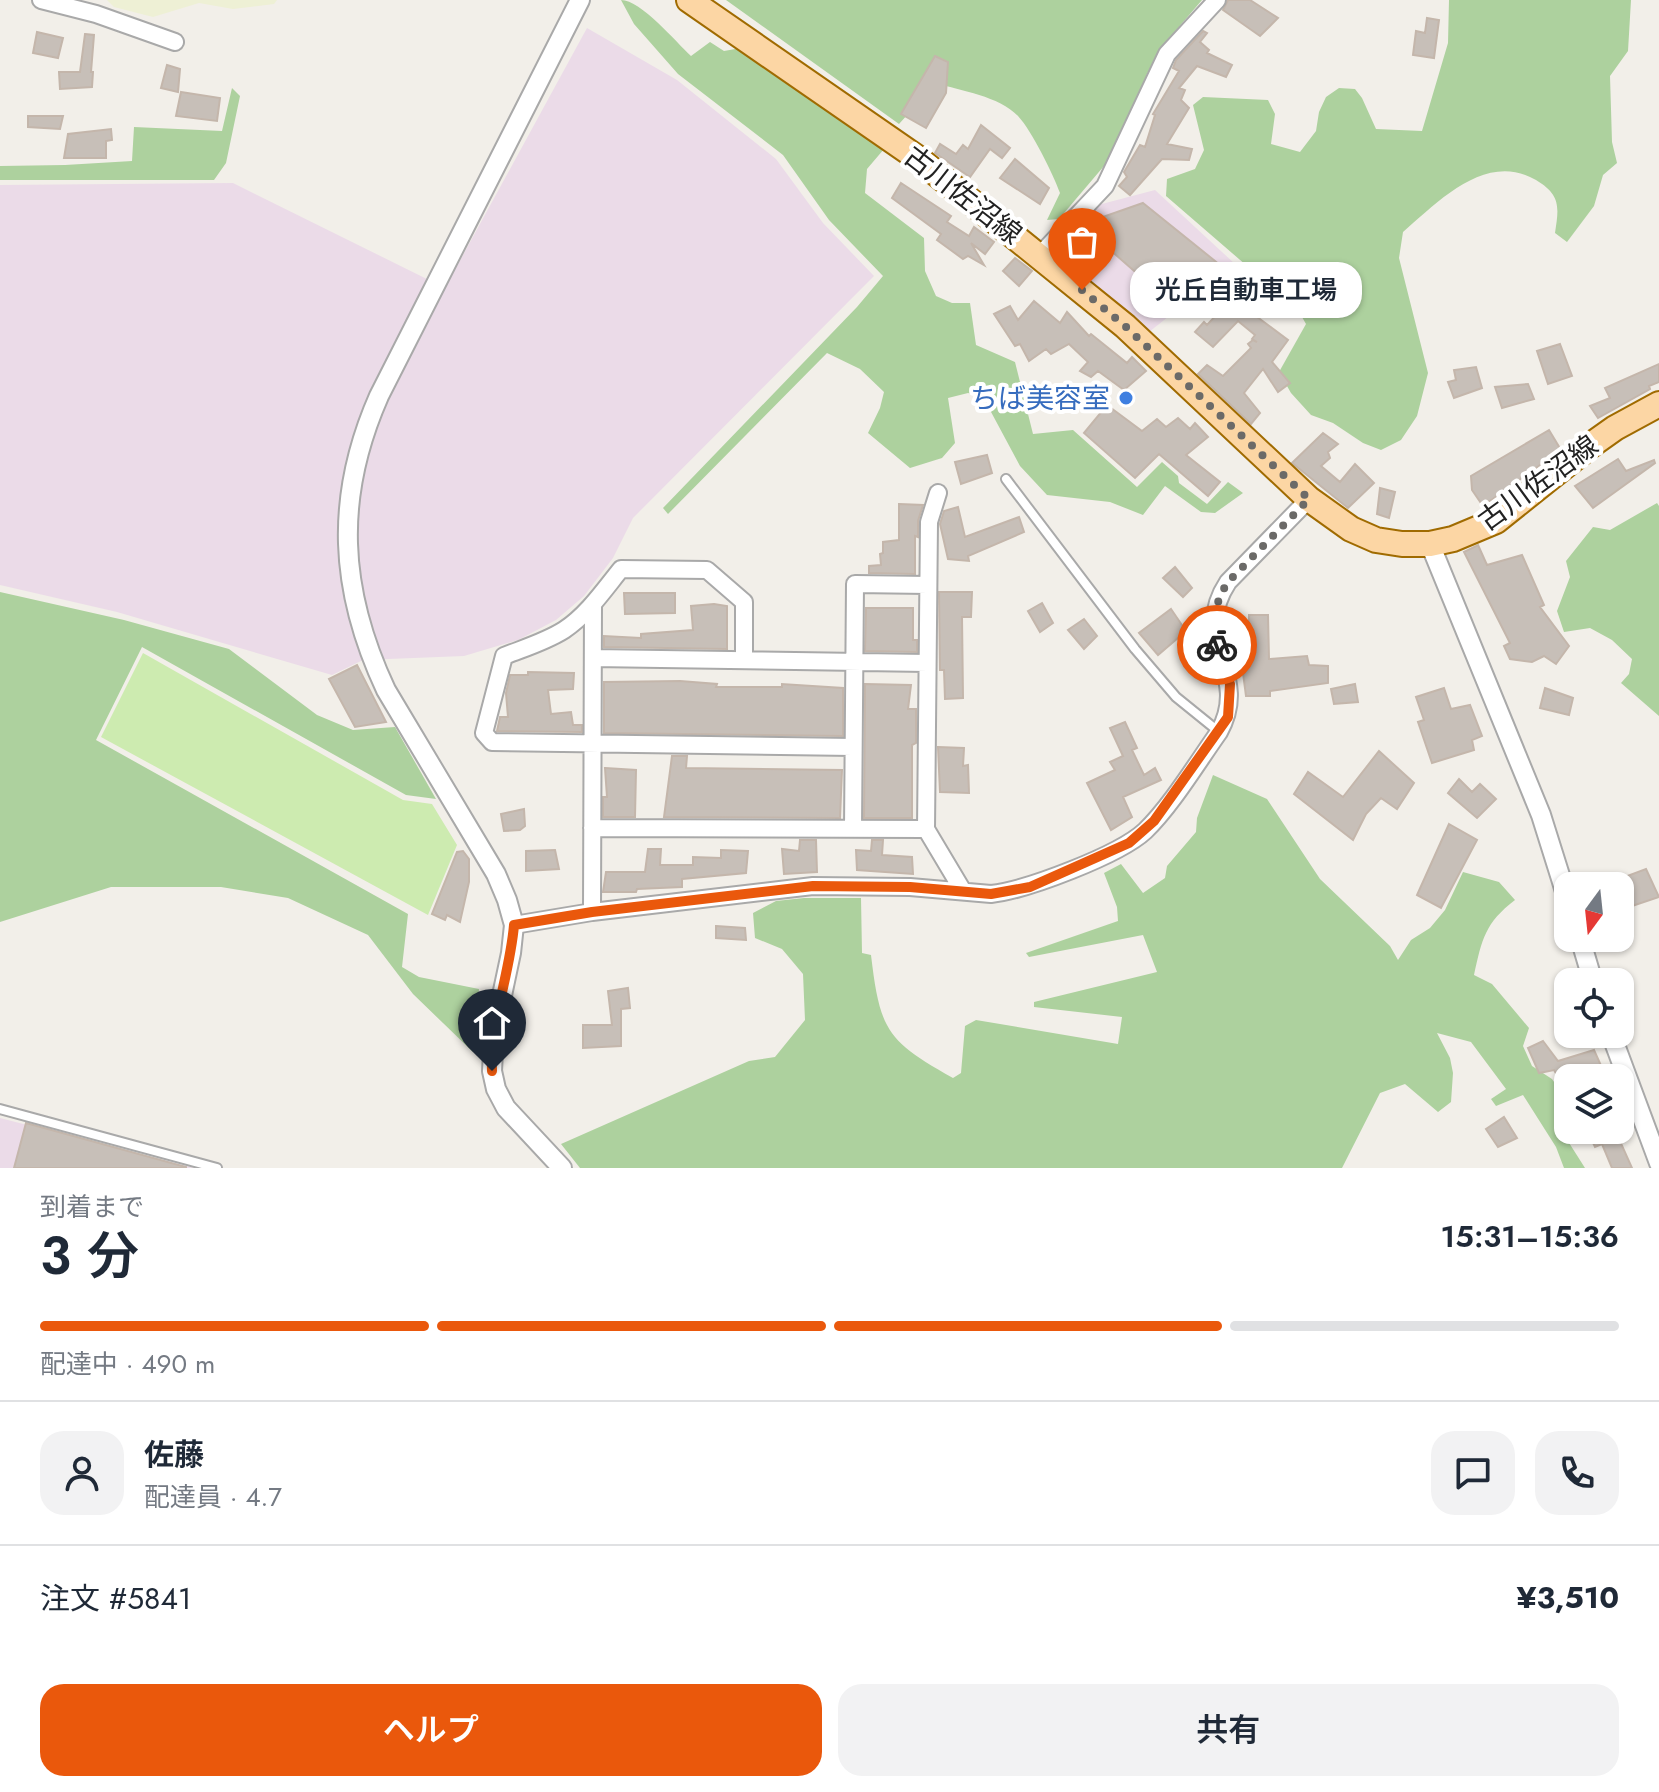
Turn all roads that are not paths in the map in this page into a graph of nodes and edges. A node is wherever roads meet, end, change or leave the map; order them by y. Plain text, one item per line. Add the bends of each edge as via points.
1 (41, 0) edge
2 (580, 0) edge
3 (689, 0) edge
4 (1217, 0) edge
5 (175, 42) dead end
6 (1040, 255) junction
7 (1659, 404) edge
8 (1006, 479) dead end
9 (938, 493) dead end
10 (1309, 499) junction
11 (1430, 544) junction
12 (928, 585) junction
13 (593, 605) junction
14 (593, 658) junction
15 (744, 660) junction
16 (854, 662) junction
17 (927, 663) junction
18 (1219, 732) junction
19 (593, 743) junction
20 (853, 747) junction
21 (592, 828) junction
22 (853, 829) junction
23 (926, 829) junction
24 (1559, 872) edge
25 (963, 891) junction
26 (592, 912) junction
27 (514, 925) junction
28 (1616, 1048) edge
29 (0, 1109) edge
30 (1659, 1163) edge
31 (217, 1168) edge
32 (562, 1168) edge

1 - 5 street
2 - 27 street via 379,396 361,441 347,515 352,583 376,669 496,874
3 - 6 main road, 古川佐沼線 via 879,129
4 - 6 street via 1167,54 1105,186
6 - 10 main road, 古川佐沼線 via 1125,326
7 - 11 main road, 古川佐沼線 via 1591,445 1496,521
8 - 18 lane via 1135,649 1176,697
9 - 12 street via 929,522
10 - 11 main road, 古川佐沼線 via 1376,540
10 - 18 street via 1220,594 1213,627 1231,701
11 - 24 street via 1541,815
12 - 16 street via 855,584
12 - 17 street
13 - 14 street
13 - 15 street via 621,569 707,570 744,602
13 - 19 street via 567,628 504,656 484,733 492,742
14 - 15 street
14 - 19 street
15 - 16 street
16 - 17 street
16 - 20 street
17 - 23 street
18 - 25 street via 1154,821 1129,843 1030,887 991,894
19 - 20 street
19 - 21 street
20 - 22 street
21 - 22 street
21 - 26 street
22 - 23 street
23 - 25 street
25 - 26 street via 813,886
26 - 27 street
27 - 32 street via 492,1071 506,1108
28 - 30 street
29 - 31 lane

